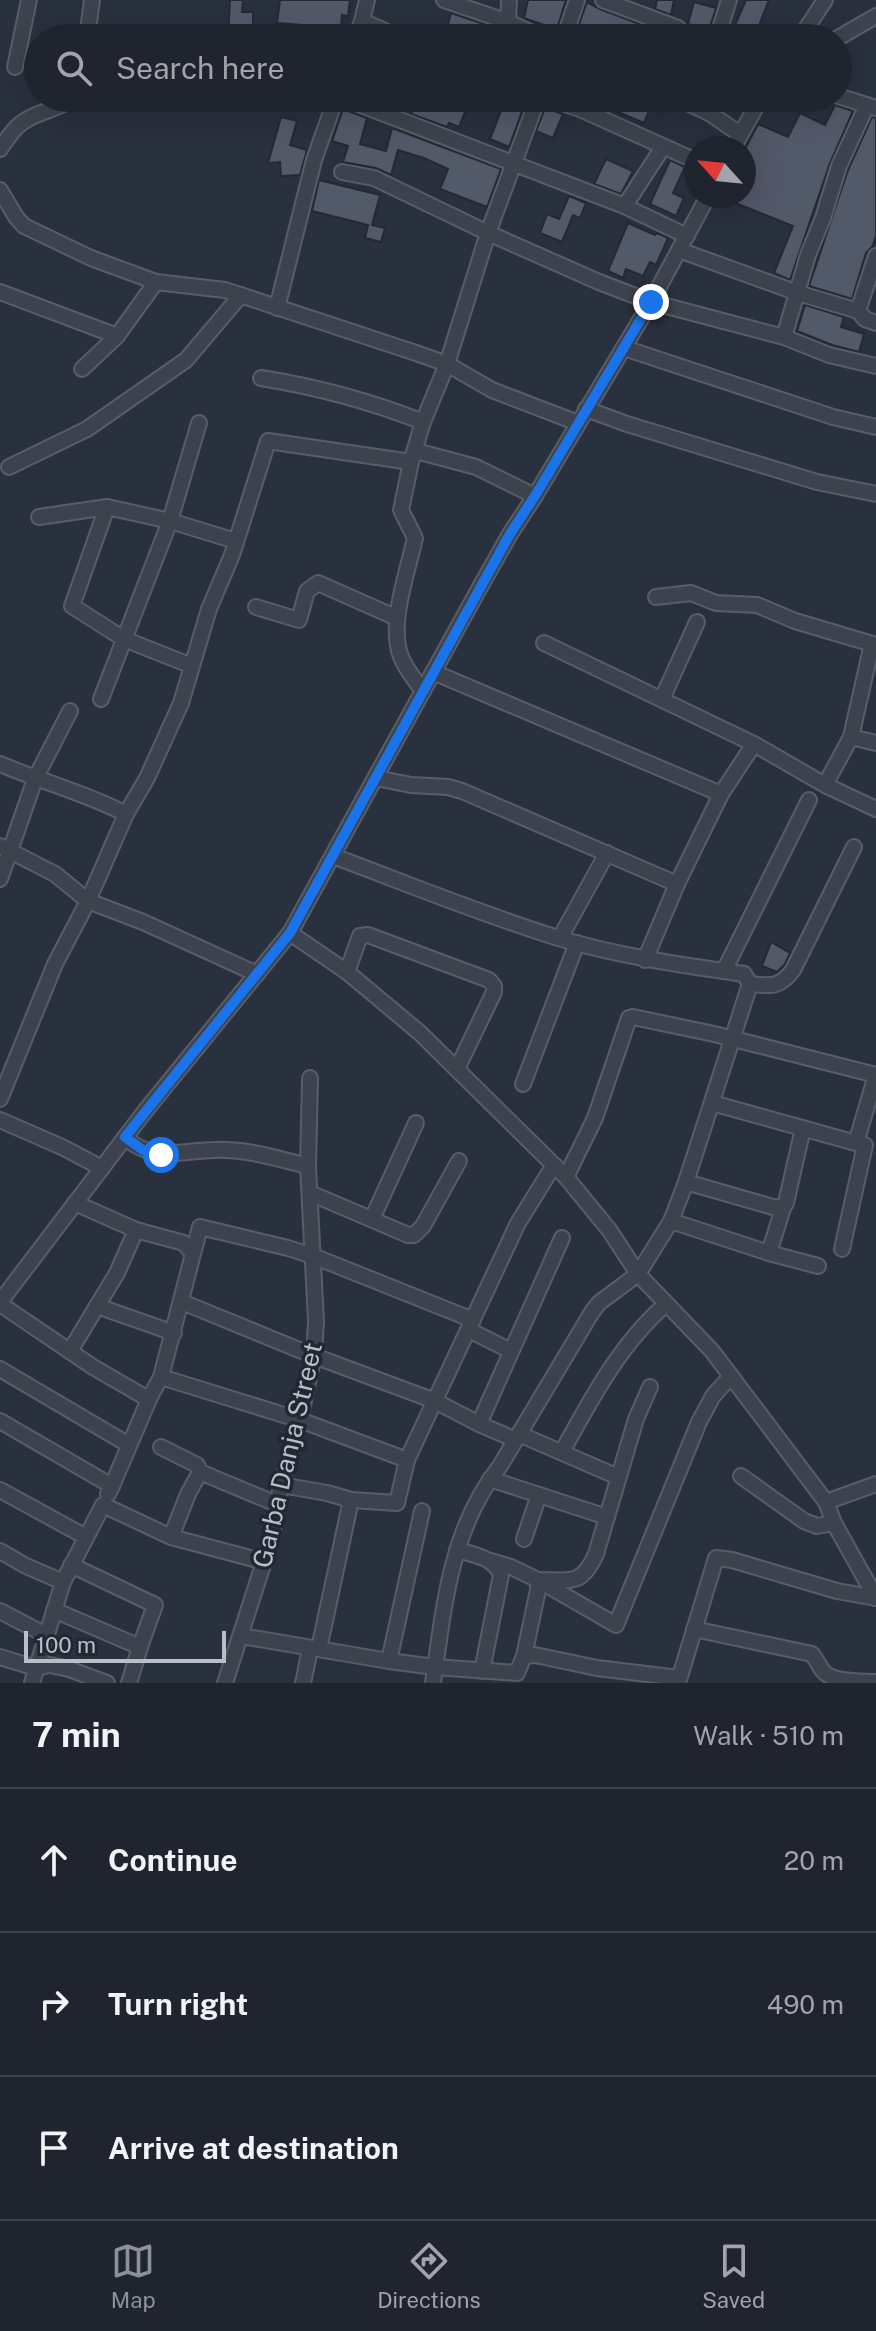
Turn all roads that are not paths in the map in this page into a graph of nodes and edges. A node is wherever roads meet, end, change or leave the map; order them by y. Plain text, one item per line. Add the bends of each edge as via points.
1 (29, 0) edge
2 (92, 0) edge
3 (367, 0) edge
4 (444, 0) edge
5 (509, 0) edge
6 (577, 0) edge
7 (603, 0) edge
8 (729, 0) edge
9 (821, 2) edge
10 (876, 16) edge
11 (362, 21) junction
12 (508, 22) junction
13 (89, 24) edge
14 (361, 24) edge
15 (369, 24) edge
16 (512, 24) edge
17 (569, 24) edge
18 (667, 24) edge
19 (721, 24) edge
20 (808, 24) edge
21 (852, 30) edge
22 (15, 67) dead end
23 (871, 106) edge
24 (46, 112) edge
25 (331, 112) edge
26 (380, 112) edge
27 (533, 112) edge
28 (587, 112) edge
29 (707, 112) edge
30 (753, 112) edge
31 (731, 136) edge
32 (739, 136) edge
33 (663, 147) junction
34 (0, 149) edge
35 (684, 156) edge
36 (514, 163) junction
37 (342, 172) dead end
38 (0, 190) edge
39 (622, 205) junction
40 (702, 208) edge
41 (488, 233) junction
42 (687, 236) junction
43 (679, 250) junction
44 (876, 256) edge
45 (156, 282) junction
46 (0, 292) edge
47 (798, 293) junction
48 (241, 295) junction
49 (651, 302) junction
50 (277, 308) junction
51 (858, 311) junction
52 (876, 323) edge
53 (117, 336) junction
54 (784, 337) junction
55 (624, 348) junction
56 (447, 364) junction
57 (876, 366) edge
58 (82, 369) dead end
59 (261, 378) dead end
60 (586, 409) junction
61 (423, 422) junction
62 (199, 423) dead end
63 (578, 423) junction
64 (876, 427) edge
65 (413, 457) junction
66 (9, 467) dead end
67 (876, 494) edge
68 (535, 496) junction
69 (107, 507) junction
70 (39, 517) dead end
71 (170, 521) junction
72 (236, 541) junction
73 (656, 597) dead end
74 (256, 607) dead end
75 (397, 618) junction
76 (697, 622) dead end
77 (124, 639) junction
78 (544, 643) dead end
79 (874, 645) edge
80 (192, 666) junction
81 (433, 672) junction
82 (423, 691) junction
83 (101, 699) dead end
84 (662, 699) junction
85 (70, 711) dead end
86 (851, 737) junction
87 (876, 743) edge
88 (754, 744) junction
89 (0, 764) edge
90 (376, 778) junction
91 (35, 779) junction
92 (825, 785) junction
93 (721, 794) junction
94 (809, 800) dead end
95 (876, 809) edge
96 (126, 814) junction
97 (854, 847) dead end
98 (5, 849) edge
99 (607, 853) junction
100 (333, 856) junction
101 (0, 879) edge
102 (677, 884) junction
103 (88, 901) junction
104 (290, 933) junction
105 (560, 938) junction
106 (577, 943) junction
107 (645, 960) junction
108 (724, 971) junction
109 (347, 972) junction
110 (257, 974) junction
111 (750, 984) junction
112 (733, 1040) junction
113 (6, 1066) edge
114 (457, 1069) junction
115 (876, 1075) edge
116 (310, 1078) dead end
117 (523, 1084) dead end
118 (0, 1099) edge
119 (712, 1103) junction
120 (0, 1120) edge
121 (416, 1123) dead end
122 (803, 1128) junction
123 (125, 1137) junction
124 (866, 1145) edge
125 (459, 1161) dead end
126 (554, 1165) junction
127 (308, 1166) junction
128 (102, 1168) junction
129 (566, 1177) junction
130 (686, 1182) junction
131 (310, 1193) junction
132 (75, 1203) junction
133 (783, 1208) junction
134 (372, 1219) junction
135 (671, 1221) junction
136 (136, 1230) junction
137 (562, 1238) dead end
138 (842, 1249) dead end
139 (192, 1253) junction
140 (769, 1253) junction
141 (313, 1256) junction
142 (818, 1266) dead end
143 (638, 1274) junction
144 (182, 1302) junction
145 (0, 1303) edge
146 (666, 1304) junction
147 (97, 1306) junction
148 (471, 1325) junction
149 (174, 1333) junction
150 (70, 1351) junction
151 (511, 1351) junction
152 (314, 1356) junction
153 (0, 1369) edge
154 (731, 1376) junction
155 (161, 1377) junction
156 (650, 1387) dead end
157 (150, 1397) junction
158 (435, 1401) junction
159 (300, 1420) junction
160 (0, 1421) edge
161 (479, 1424) junction
162 (518, 1437) junction
163 (129, 1445) junction
164 (161, 1447) dead end
165 (562, 1452) junction
166 (407, 1460) junction
167 (200, 1472) junction
168 (741, 1476) dead end
169 (618, 1477) junction
170 (490, 1479) junction
171 (876, 1484) edge
172 (281, 1485) junction
173 (112, 1486) junction
174 (0, 1490) edge
175 (539, 1495) junction
176 (351, 1500) junction
177 (826, 1502) junction
178 (103, 1505) junction
179 (279, 1505) junction
180 (422, 1511) dead end
181 (607, 1517) junction
182 (834, 1523) junction
183 (86, 1537) junction
184 (171, 1537) junction
185 (524, 1539) dead end
186 (457, 1550) junction
187 (0, 1551) edge
188 (491, 1561) junction
189 (265, 1562) junction
190 (71, 1565) junction
191 (538, 1580) junction
192 (63, 1582) junction
193 (876, 1598) edge
194 (54, 1610) junction
195 (0, 1611) edge
196 (694, 1629) junction
197 (46, 1635) junction
198 (241, 1636) junction
199 (140, 1647) junction
200 (314, 1649) junction
201 (524, 1656) junction
202 (0, 1657) edge
203 (389, 1661) junction
204 (435, 1667) junction
205 (482, 1671) junction
206 (34, 1676) edge
207 (516, 1678) edge
208 (679, 1681) edge
209 (876, 1682) edge
210 (107, 1683) edge
211 (129, 1683) edge
212 (225, 1683) edge
213 (303, 1683) edge
214 (433, 1683) edge

1 - 22 street
2 - 13 street
3 - 11 street
4 - 12 street
5 - 12 street
6 - 17 street
7 - 18 street
8 - 19 street
9 - 20 street
10 - 21 street
11 - 14 street
11 - 15 street
12 - 16 street
23 - 47 street via 839,166
24 - 34 street via 17,126
25 - 50 street
26 - 36 street
27 - 36 street
28 - 33 street
29 - 31 street
30 - 32 street
33 - 35 street
33 - 39 street
36 - 39 street
36 - 41 street
37 - 41 street via 374,178
38 - 45 street via 24,226
39 - 42 street
40 - 42 street
41 - 49 street
41 - 56 street
42 - 43 street
43 - 47 street
43 - 49 street
44 - 51 street
45 - 48 street
45 - 53 street
46 - 53 street
47 - 51 street
47 - 54 street
48 - 50 street
48 - 66 street via 186,360 87,429
49 - 54 street
49 - 55 street
50 - 56 street
51 - 52 street
53 - 58 street
54 - 57 street
55 - 60 street
55 - 64 street
56 - 61 street
56 - 63 street via 492,390
59 - 61 street via 365,401
60 - 63 street
60 - 67 street via 817,482
61 - 65 street
62 - 71 street
63 - 68 street
65 - 68 street via 476,467
65 - 72 street via 268,441
65 - 75 street via 401,510 415,538
68 - 81 street
69 - 70 street
69 - 71 street
69 - 77 street via 72,606
71 - 72 street
71 - 77 street
72 - 80 street
73 - 79 street via 691,593 716,603 757,605
74 - 75 street via 299,620 307,591 318,583
75 - 82 street via 406,670
76 - 84 street
77 - 80 street
77 - 83 street
78 - 84 street
79 - 86 street
80 - 96 street via 181,703
81 - 82 street
81 - 93 street
82 - 90 street
84 - 88 street
85 - 91 street
86 - 87 street
86 - 92 street
88 - 92 street
88 - 93 street
89 - 91 street
90 - 99 street via 462,791
90 - 100 street
91 - 96 street
91 - 98 street
92 - 95 street
93 - 102 street
94 - 108 street
96 - 103 street
97 - 111 street via 784,982
98 - 101 street
98 - 103 street via 55,874
99 - 102 street
99 - 105 street
100 - 104 street
100 - 105 street
102 - 107 street
103 - 110 street
103 - 113 street
104 - 109 street
104 - 110 street
105 - 106 street
106 - 107 street
106 - 117 street
107 - 108 street
108 - 111 street via 744,974
109 - 114 street
109 - 114 street via 360,936 368,935 489,980 494,992
110 - 123 street
111 - 112 street
112 - 115 street
112 - 119 street
112 - 129 street via 629,1018 595,1118
113 - 118 street
114 - 126 street
115 - 124 street
116 - 127 street, Garba Danja Street
119 - 122 street
119 - 130 street
120 - 128 street
121 - 134 street
122 - 124 street
122 - 133 street
123 - 127 street via 161,1155 227,1149
123 - 128 street
124 - 138 street
125 - 134 street via 414,1235
126 - 129 street
126 - 148 street via 518,1223
127 - 131 street, Garba Danja Street
128 - 132 street
129 - 143 street
130 - 133 street
130 - 135 street
131 - 134 street
131 - 141 street, Garba Danja Street
132 - 136 street
132 - 145 street
133 - 140 street
135 - 140 street
135 - 143 street
136 - 139 street via 184,1243
136 - 147 street
137 - 151 street
139 - 141 street via 200,1227
139 - 144 street
140 - 142 street
141 - 148 street
141 - 152 street, Garba Danja Street
143 - 146 street
143 - 162 street via 599,1303
144 - 149 street
144 - 152 street
145 - 150 street
146 - 154 street
146 - 165 street via 642,1326 598,1388
147 - 149 street
147 - 150 street
148 - 151 street
148 - 158 street
149 - 155 street
150 - 157 street
151 - 161 street
152 - 158 street
152 - 159 street, Garba Danja Street
153 - 163 street
154 - 177 street
154 - 191 street via 699,1422 616,1625
155 - 157 street
155 - 159 street
156 - 169 street
157 - 163 street
158 - 161 street
158 - 166 street
159 - 166 street
159 - 172 street, Garba Danja Street
160 - 173 street
161 - 162 street
162 - 165 street
162 - 170 street
163 - 173 street
164 - 167 street via 197,1465
165 - 169 street
166 - 176 street via 397,1503
167 - 179 street
167 - 184 street
168 - 182 street via 804,1521 817,1526
169 - 181 street
170 - 175 street
170 - 186 street
171 - 177 street
172 - 176 street
172 - 179 street, Garba Danja Street
173 - 178 street
174 - 183 street
175 - 181 street
175 - 185 street
176 - 200 street via 320,1644
177 - 182 street
178 - 183 street
178 - 184 street
179 - 189 street, Garba Danja Street
180 - 203 street
181 - 191 street via 589,1570 577,1580
182 - 193 street
183 - 190 street
184 - 189 street
186 - 188 street
186 - 204 street via 444,1597
187 - 192 street
188 - 191 street
188 - 205 street via 501,1575
189 - 198 street, Garba Danja Street
190 - 192 street
190 - 199 street via 155,1605
191 - 201 street
192 - 194 street
193 - 196 street via 719,1557
194 - 197 street
194 - 199 street
195 - 197 street
196 - 208 street
196 - 209 street via 812,1654 828,1675
197 - 206 street
198 - 200 street
198 - 212 street, Garba Danja Street
199 - 211 street
200 - 203 street
200 - 213 street
201 - 207 street
201 - 208 street
202 - 206 street
203 - 204 street
204 - 205 street
204 - 214 street
205 - 207 street
206 - 210 street via 50,1665

